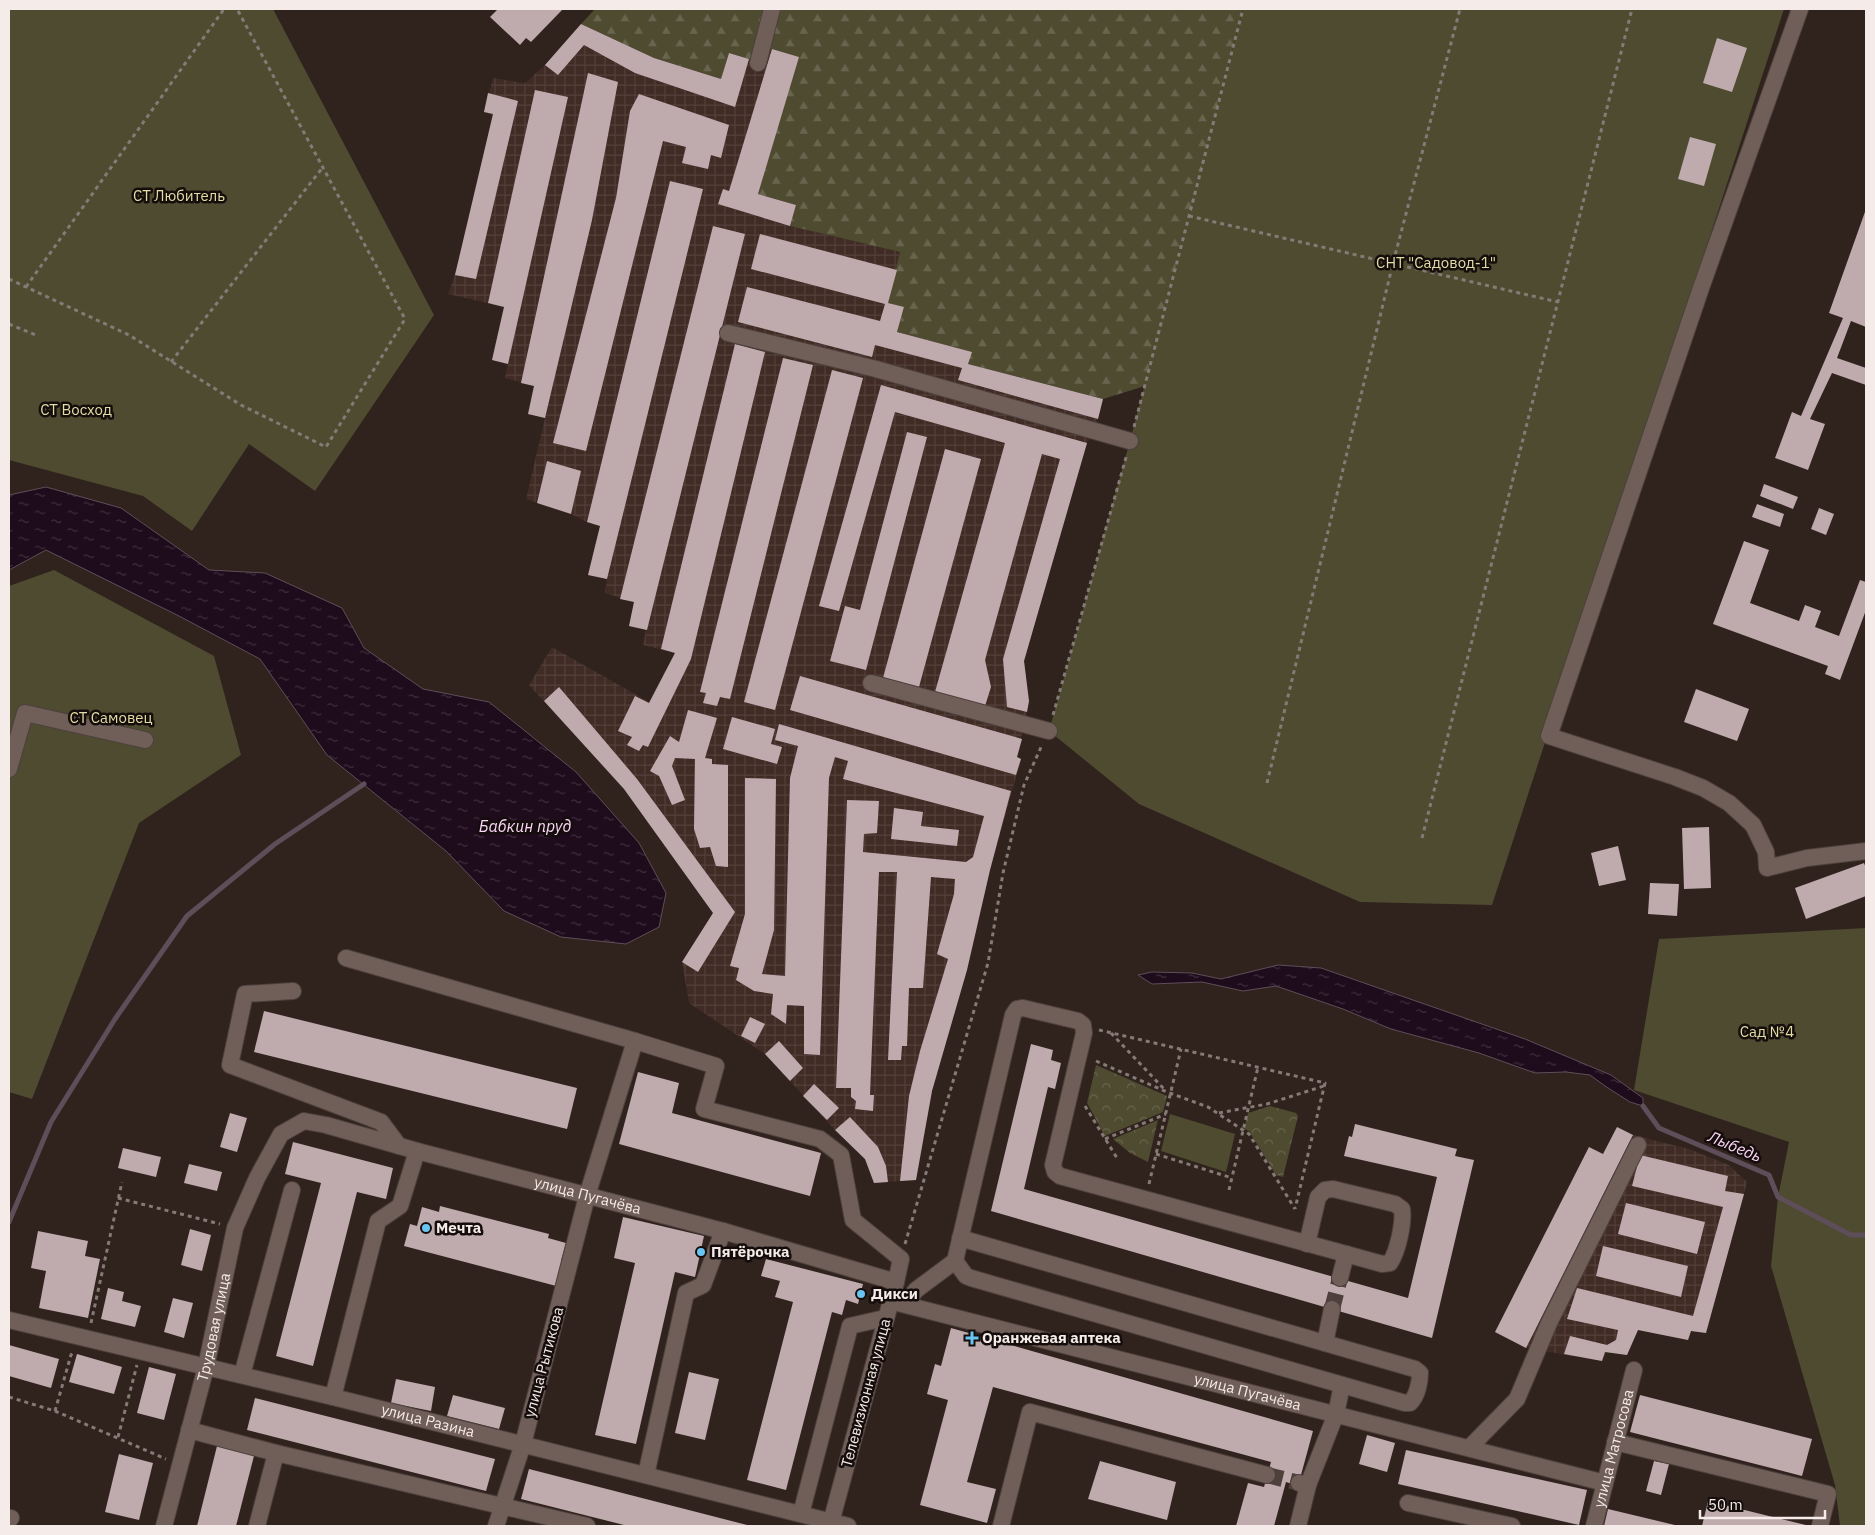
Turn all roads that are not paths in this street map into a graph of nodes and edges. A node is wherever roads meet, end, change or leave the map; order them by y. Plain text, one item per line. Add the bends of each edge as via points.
1 (772, 9) edge
2 (1800, 9) edge
3 (758, 63) dead end
4 (728, 333) dead end
5 (1130, 442) road end
6 (871, 683) dead end
7 (1049, 731) road end
8 (145, 740) dead end
9 (9, 769) edge
10 (1866, 851) edge
11 (346, 958) dead end
12 (293, 992) dead end
13 (635, 1041) junction
14 (281, 1134) joint
15 (1638, 1145) dead end
16 (399, 1146) junction
17 (418, 1151) junction
18 (292, 1190) dead end
19 (587, 1196) junction
20 (723, 1231) junction
21 (960, 1238) junction
22 (1307, 1244) junction
23 (1346, 1254) junction
24 (955, 1261) junction
25 (1340, 1278) tunnel mouth
26 (896, 1282) junction
27 (890, 1301) junction
28 (907, 1305) junction
29 (1332, 1310) tunnel mouth
30 (886, 1318) junction
31 (9, 1320) edge
32 (1324, 1343) junction
33 (206, 1367) junction
34 (1634, 1370) dead end
35 (242, 1375) junction
36 (1342, 1386) junction
37 (333, 1397) junction
38 (1336, 1414) junction
39 (189, 1430) junction
40 (1615, 1442) junction
41 (523, 1444) junction
42 (1469, 1448) junction
43 (276, 1453) junction
44 (646, 1475) junction
45 (1267, 1475) tunnel mouth
46 (1605, 1483) junction
47 (1408, 1503) dead end
48 (502, 1505) junction
49 (801, 1514) junction
50 (831, 1524) edge
51 (164, 1526) edge
52 (257, 1526) edge
53 (496, 1526) edge
54 (587, 1526) edge
55 (848, 1526) edge
56 (1000, 1526) edge
57 (1298, 1526) edge
58 (1512, 1526) edge
59 (1594, 1526) edge
60 (1820, 1526) edge

1 - 3 street
2 - 10 street via 1700,288 1549,736 1675,777 1729,803 1753,826 1766,852 1767,868 1807,858
4 - 5 street via 876,369
6 - 7 street
8 - 9 street via 25,713
11 - 13 street
12 - 16 street via 245,994 230,1065 381,1122
13 - 19 street, улица Рытикова
13 - 26 street, Телевизионная улица via 716,1066 704,1109 820,1139 841,1155 853,1220 901,1259
14 - 16 street, улица Пугачёва via 304,1121
14 - 33 street, Трудовая улица via 235,1228
15 - 42 street via 1549,1323 1517,1399
16 - 17 street, улица Пугачёва
17 - 19 street, улица Пугачёва
17 - 37 street via 400,1206 378,1221
18 - 35 street
19 - 20 street, улица Пугачёва
19 - 41 street, улица Рытикова
20 - 26 street, улица Пугачёва
20 - 44 street via 703,1285 686,1293
21 - 22 street via 1012,1015 1023,1008 1078,1021 1083,1026 1053,1164 1055,1172
21 - 24 street
21 - 32 street
22 - 23 street
22 - 23 street via 1318,1197 1325,1190 1333,1188 1395,1204 1402,1209 1403,1217 1390,1263 1382,1264
23 - 25 street
24 - 28 street via 916,1290
24 - 36 street via 971,1278
26 - 27 street, Телевизионная улица
27 - 28 street, улица Пугачёва
27 - 30 street, Телевизионная улица
28 - 38 street, улица Пугачёва
29 - 32 street
30 - 49 street via 850,1326
30 - 50 street, Телевизионная улица
31 - 33 street, улица Разина
32 - 36 street via 1420,1373 1414,1399 1410,1403
33 - 35 street, улица Разина
33 - 39 street, Трудовая улица
34 - 40 street, улица Матросова
35 - 37 street, улица Разина
36 - 38 street
37 - 41 street, улица Разина
38 - 42 street, улица Пугачёва
38 - 57 street via 1303,1484
39 - 43 street
39 - 51 street, Трудовая улица
40 - 46 street, улица Матросова
40 - 60 street via 1828,1494
41 - 44 street, улица Разина
41 - 48 street, улица Рытикова
42 - 46 street, улица Пугачёва
43 - 48 street
43 - 52 street
44 - 49 street, улица Разина
45 - 56 street via 1030,1412
46 - 59 street, улица Матросова
47 - 58 street
48 - 53 street, улица Рытикова
48 - 54 street
49 - 50 street, улица Разина
50 - 55 street, улица Разина

